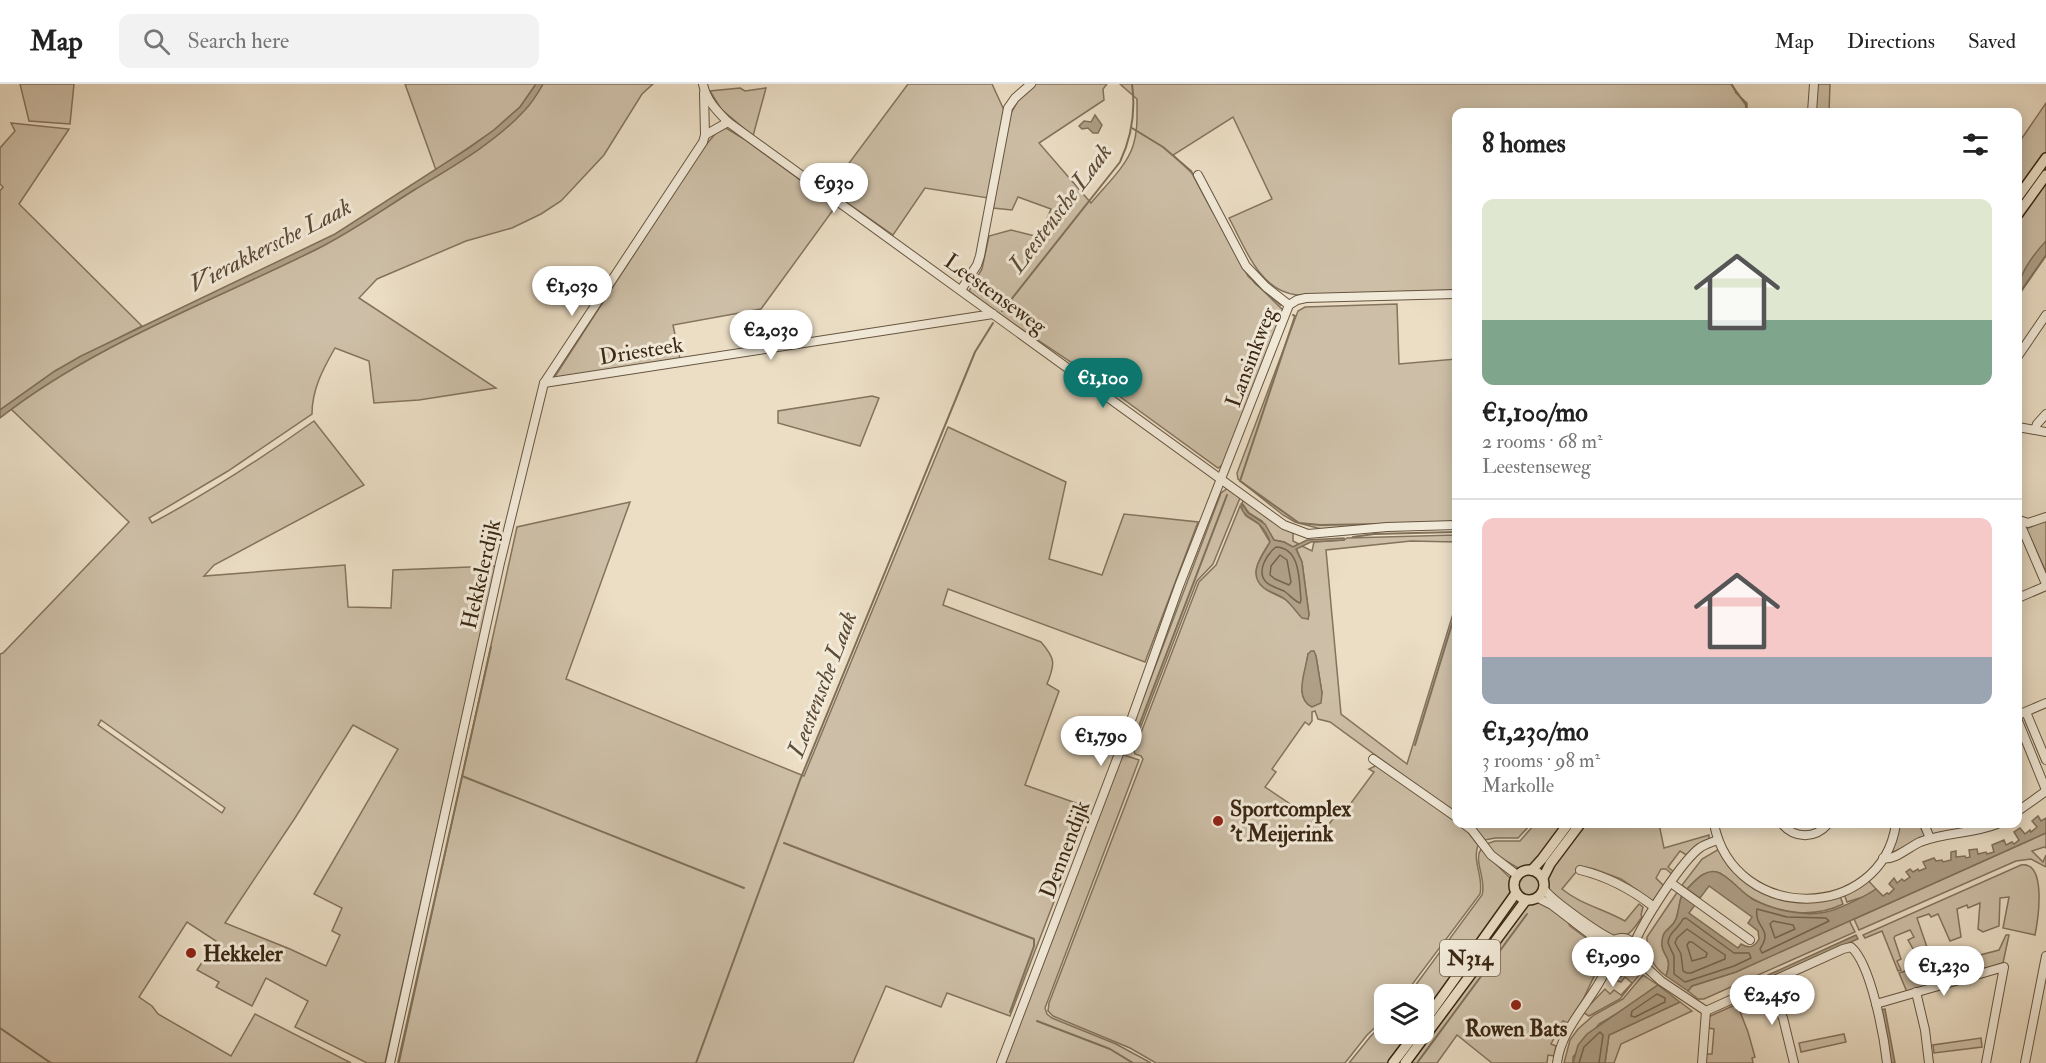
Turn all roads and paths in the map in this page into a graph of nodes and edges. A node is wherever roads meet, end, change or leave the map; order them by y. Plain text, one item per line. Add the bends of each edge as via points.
1 (1031, 84) edge
2 (1814, 84) edge
3 (704, 88) edge
4 (1812, 108) edge
5 (728, 122) junction
6 (705, 135) junction
7 (2046, 158) edge
8 (1198, 175) dead end
9 (2046, 175) edge
10 (2022, 192) edge
11 (2022, 208) edge
12 (961, 290) junction
13 (1452, 294) edge
14 (1289, 305) junction
15 (993, 314) junction
16 (2046, 315) edge
17 (2022, 350) edge
18 (544, 383) junction
19 (2046, 414) edge
20 (2022, 428) edge
21 (2035, 430) junction
22 (2046, 432) edge
23 (1222, 478) junction
24 (2046, 517) edge
25 (2022, 521) edge
26 (1452, 525) edge
27 (2022, 528) edge
28 (2046, 585) edge
29 (2022, 596) edge
30 (2046, 703) edge
31 (2022, 712) edge
32 (2022, 717) edge
33 (2022, 719) edge
34 (1373, 759) dead end
35 (2046, 760) edge
36 (2046, 790) edge
37 (2022, 808) edge
38 (1452, 814) edge
39 (1469, 828) edge
40 (1565, 828) edge
41 (1577, 828) edge
42 (1715, 828) edge
43 (1787, 828) edge
44 (1823, 828) edge
45 (1895, 828) edge
46 (1926, 828) edge
47 (1978, 828) edge
48 (1930, 838) junction
49 (1718, 840) junction
50 (1883, 858) junction
51 (1532, 870) junction
52 (1580, 870) dead end
53 (1517, 875) junction
54 (1543, 878) junction
55 (1671, 883) junction
56 (1544, 889) junction
57 (1516, 892) junction
58 (1538, 898) junction
59 (1526, 900) junction
60 (1654, 908) junction
61 (1648, 916) junction
62 (1626, 938) junction
63 (1614, 940) junction
64 (1750, 940) dead end
65 (1634, 944) junction
66 (1608, 948) junction
67 (2046, 956) edge
68 (1610, 959) junction
69 (1633, 961) junction
70 (1618, 966) junction
71 (1768, 983) junction
72 (1916, 992) junction
73 (1593, 993) junction
74 (1876, 1004) junction
75 (1434, 1008) edge
76 (1706, 1011) junction
77 (1407, 1044) edge
78 (390, 1063) edge
79 (1001, 1063) edge
80 (1393, 1063) edge
81 (1405, 1063) edge
82 (1557, 1063) edge
83 (1702, 1063) edge
84 (1794, 1063) edge
85 (1887, 1063) edge
86 (1929, 1063) edge
87 (1986, 1063) edge
88 (2025, 1063) edge

1 - 12 street via 1008,108 980,256
2 - 4 street
3 - 5 street, Leestenseweg via 714,108
3 - 6 street
5 - 6 street
5 - 12 street, Leestenseweg
6 - 18 street, Hekkelerdijk
7 - 10 main road
8 - 14 street via 1246,266
9 - 11 main road
12 - 15 street, Leestenseweg
13 - 14 street, Lansinkweg via 1306,298
14 - 23 street, Lansinkweg
15 - 18 street, Driesteek
15 - 23 street, Leestenseweg
16 - 17 street
18 - 78 street, Hekkelerdijk via 500,563
19 - 21 street
20 - 21 street
21 - 22 street
23 - 26 street, Leestenseweg via 1279,522 1303,533
23 - 79 street, Dennendijk
24 - 25 street via 2028,523
27 - 28 street
28 - 29 street
30 - 31 street
32 - 35 street
33 - 36 street
34 - 38 street
36 - 37 street
39 - 53 street via 1491,855
40 - 51 main road
41 - 54 main road
42 - 49 street
43 - 44 street via 1804,835
45 - 50 street
46 - 48 street
47 - 48 street
48 - 50 street via 1890,859
49 - 50 street via 1730,861 1752,883 1794,899 1816,899 1848,889
49 - 55 street via 1695,852
51 - 53 main road
51 - 54 main road
52 - 60 street via 1620,884
53 - 57 main road
54 - 56 main road
55 - 60 street
55 - 64 street
56 - 58 main road
56 - 63 street
57 - 59 main road
57 - 75 main road, N314
58 - 59 main road
58 - 66 street
59 - 81 main road, N314
60 - 61 street
61 - 62 street
61 - 65 street
62 - 63 street
62 - 65 street
63 - 66 street
65 - 69 street
66 - 68 street
67 - 88 street
68 - 70 street
68 - 73 street
69 - 70 street
69 - 76 street
70 - 73 street
71 - 74 street via 1851,947
71 - 76 street
71 - 84 street via 1783,1018
72 - 74 street
72 - 86 street
72 - 87 street via 2004,967
73 - 82 street via 1564,1035
74 - 85 street
76 - 83 street
77 - 80 main road

